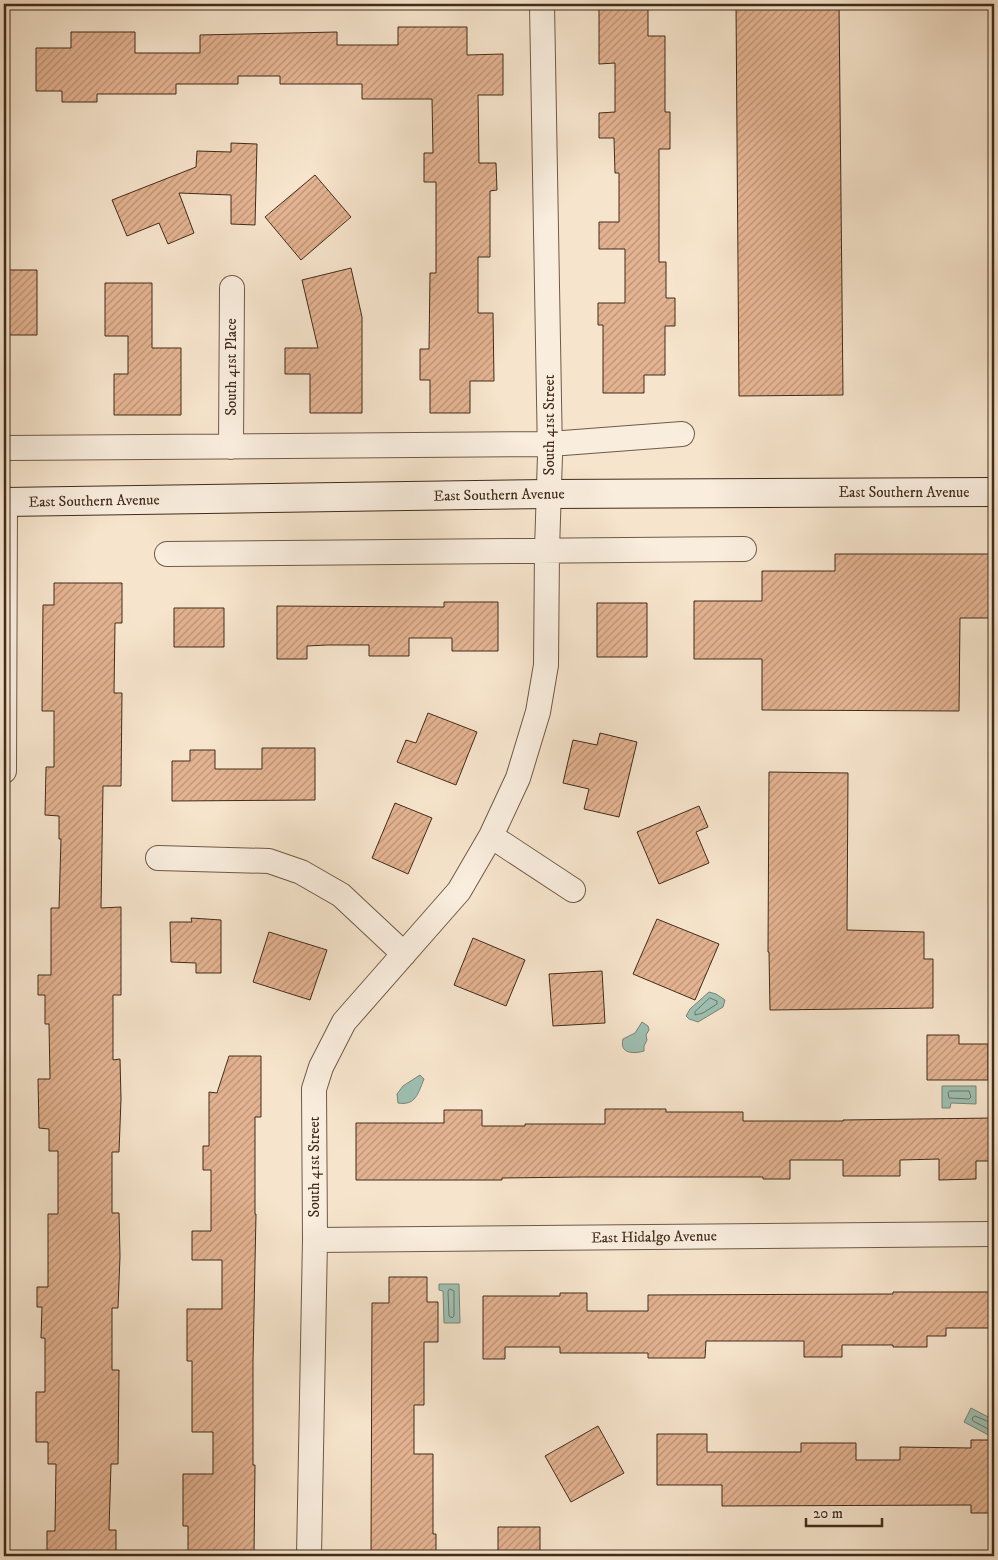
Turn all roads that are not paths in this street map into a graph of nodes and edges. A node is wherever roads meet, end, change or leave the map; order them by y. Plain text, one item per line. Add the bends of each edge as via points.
1 (542, 4) edge
2 (232, 288) dead end
3 (682, 434) dead end
4 (550, 444) junction
5 (231, 447) junction
6 (4, 448) edge
7 (994, 492) edge
8 (549, 494) junction
9 (4, 502) edge
10 (744, 549) dead end
11 (547, 550) junction
12 (166, 554) dead end
13 (4, 771) edge
14 (491, 836) junction
15 (158, 858) dead end
16 (573, 890) dead end
17 (404, 954) junction
18 (994, 1234) edge
19 (315, 1240) junction
20 (309, 1556) edge

1 - 4 street, South 41st Street
2 - 5 street, South 41st Place
3 - 4 street
4 - 5 street
4 - 8 street, South 41st Street
5 - 6 street
7 - 8 main road, East Southern Avenue
8 - 9 main road, East Southern Avenue
8 - 11 street, South 41st Street
9 - 13 street
10 - 11 street
11 - 12 street
11 - 14 street, South 41st Street via 546,665 538,712 518,778
14 - 16 street
14 - 17 street, South 41st Street via 459,891
15 - 17 street via 269,861 300,872 341,895
17 - 19 street, South 41st Street via 344,1022 321,1067 314,1089
18 - 19 street, East Hidalgo Avenue
19 - 20 street, South 41st Street

